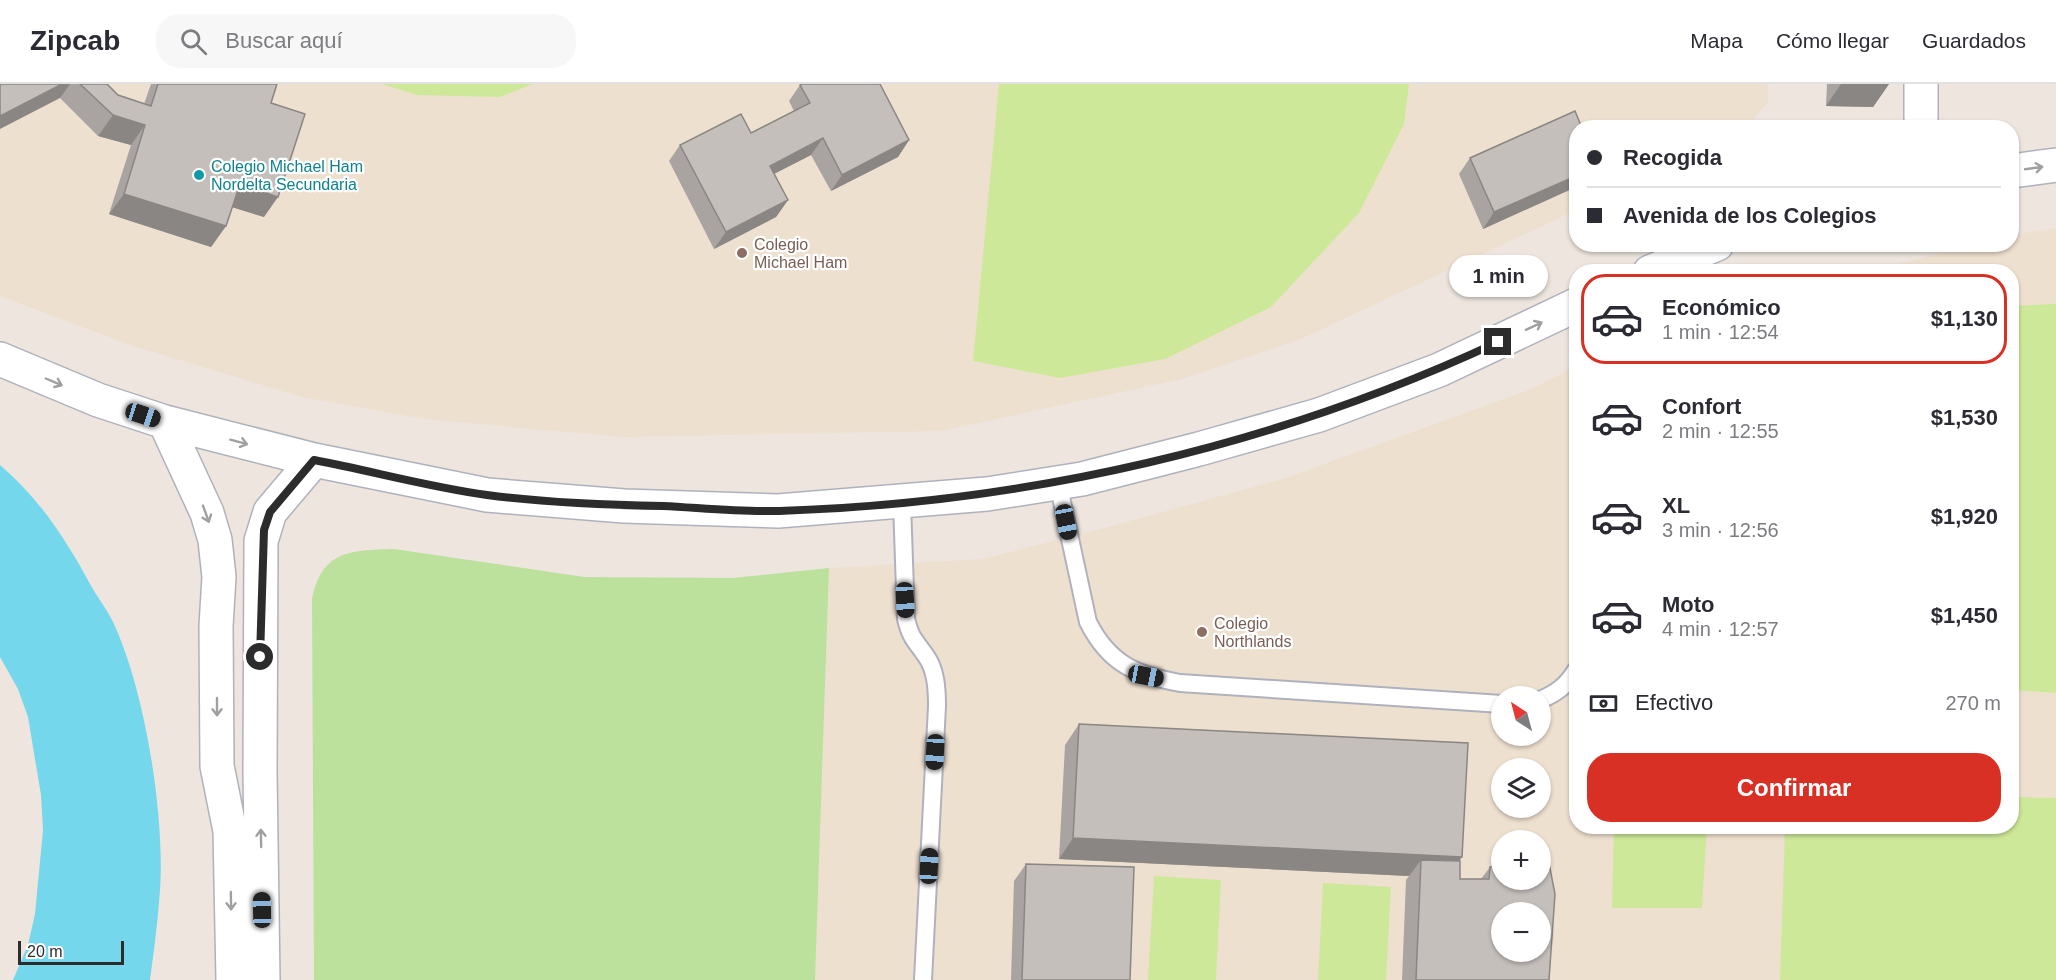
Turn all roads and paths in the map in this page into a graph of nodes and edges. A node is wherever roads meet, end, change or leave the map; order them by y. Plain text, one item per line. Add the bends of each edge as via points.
1 (1921, 84) edge
2 (1921, 118) dead end
3 (2056, 165) edge
4 (2019, 170) edge
5 (1698, 252) edge
6 (1669, 264) edge
7 (1569, 309) edge
8 (0, 359) edge
9 (165, 422) junction
10 (314, 460) junction
11 (1058, 483) junction
12 (902, 503) junction
13 (1569, 680) edge
14 (1551, 696) edge
15 (1491, 703) edge
16 (232, 980) edge
17 (263, 980) edge
18 (923, 980) edge

1 - 2 street
4 -> 3 street
5 - 6 street
11 -> 7 street via 1319,415 1439,370
8 -> 9 street via 98,400
9 -> 10 street
9 -> 16 street via 207,513 215,540 219,577 217,766 230,831
10 - 12 street via 487,495 624,506 778,511
17 -> 10 street via 261,541 270,512
11 - 12 street
11 - 15 lane via 1088,622 1098,643 1117,660 1146,676 1180,683
12 - 18 lane via 906,619 911,638 928,657 937,698
13 - 14 lane

